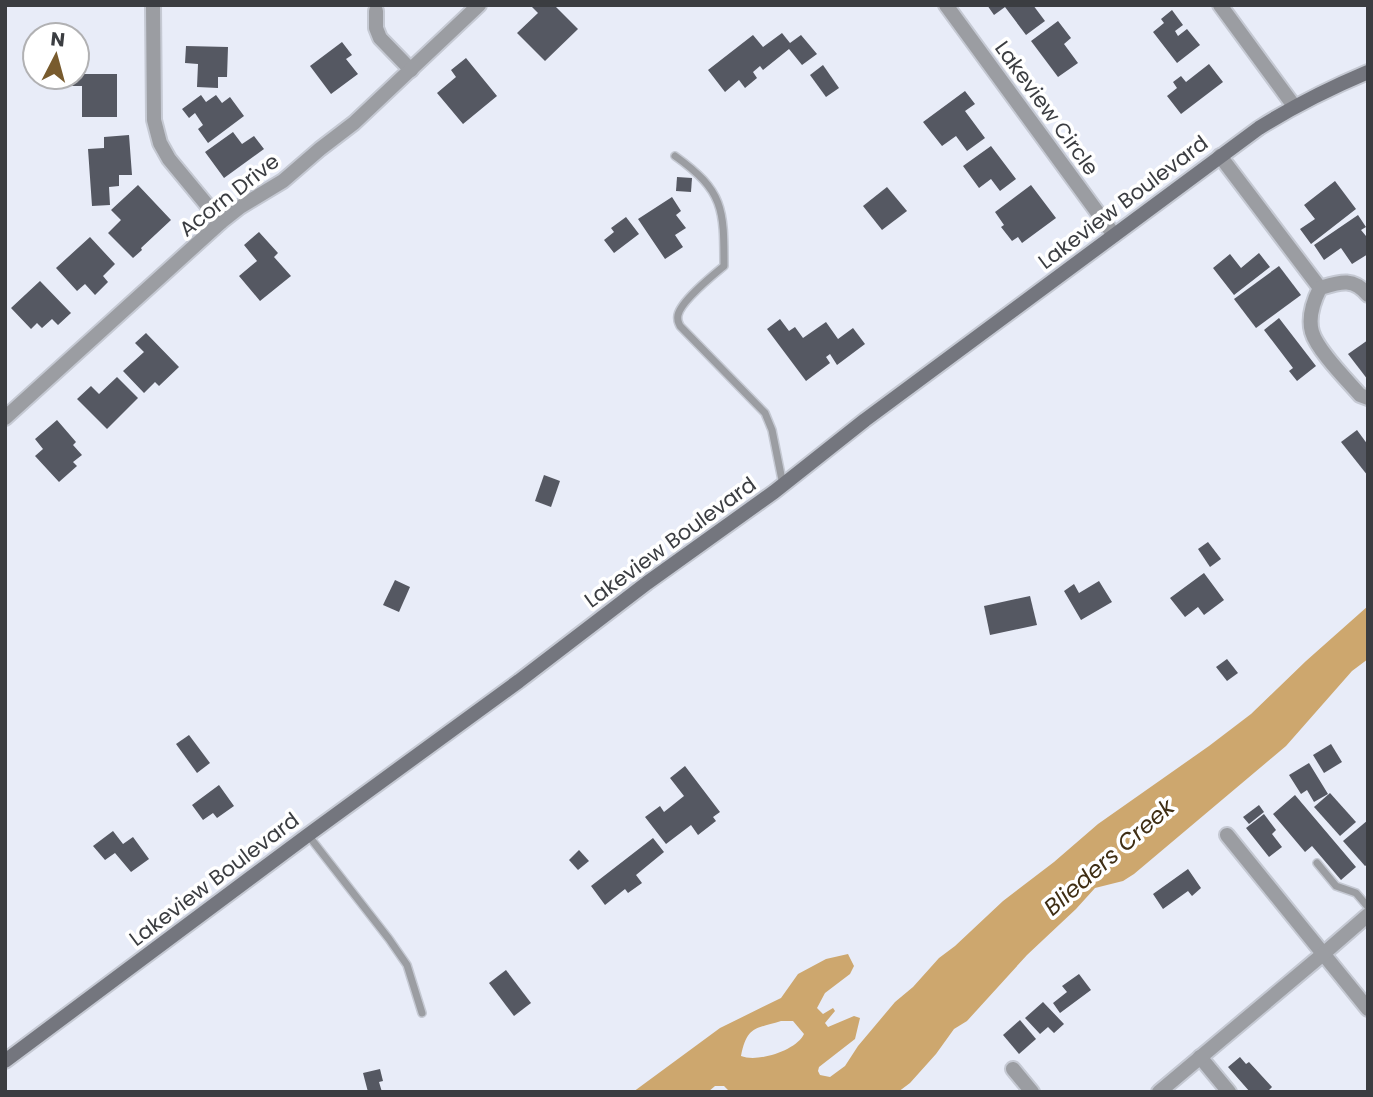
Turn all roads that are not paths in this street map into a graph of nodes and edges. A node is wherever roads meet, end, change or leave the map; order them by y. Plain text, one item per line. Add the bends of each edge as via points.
1 (153, 5) edge
2 (479, 5) edge
3 (946, 5) edge
4 (1220, 5) edge
5 (376, 11) dead end
6 (411, 69) junction
7 (1368, 72) edge
8 (1294, 106) junction
9 (675, 156) dead end
10 (1220, 156) junction
11 (221, 222) junction
12 (1114, 235) junction
13 (1321, 288) junction
14 (1368, 295) edge
15 (1368, 398) edge
16 (5, 418) edge
17 (783, 485) junction
18 (308, 835) junction
19 (1227, 835) dead end
20 (1317, 863) dead end
21 (1368, 907) edge
22 (1368, 915) edge
23 (1322, 955) junction
24 (1368, 1009) edge
25 (422, 1013) dead end
26 (1200, 1056) junction
27 (5, 1061) edge
28 (1013, 1069) dead end
29 (1032, 1092) edge
30 (1159, 1092) edge
31 (1229, 1092) edge

1 - 11 street via 154,120 160,143
2 - 6 street, Acorn Drive
3 - 12 street, Lakeview Circle
4 - 8 street
5 - 6 street via 380,38
6 - 11 street, Acorn Drive via 283,181
7 - 8 street, Lakeview Boulevard
8 - 10 street, Lakeview Boulevard
9 - 17 lane via 695,170 716,196 724,235 724,266 690,297 677,319 765,413
10 - 12 street, Lakeview Boulevard
10 - 13 street
11 - 16 street, Acorn Drive
12 - 17 street, Lakeview Boulevard
13 - 14 street via 1352,283
13 - 15 street via 1314,300 1311,330 1318,345 1360,395
17 - 18 street, Lakeview Boulevard
18 - 25 lane via 407,965
18 - 27 street, Lakeview Boulevard
19 - 23 street
20 - 21 lane via 1336,886 1353,891
22 - 23 street
23 - 24 street
23 - 26 street
26 - 30 street
26 - 31 street
28 - 29 street

